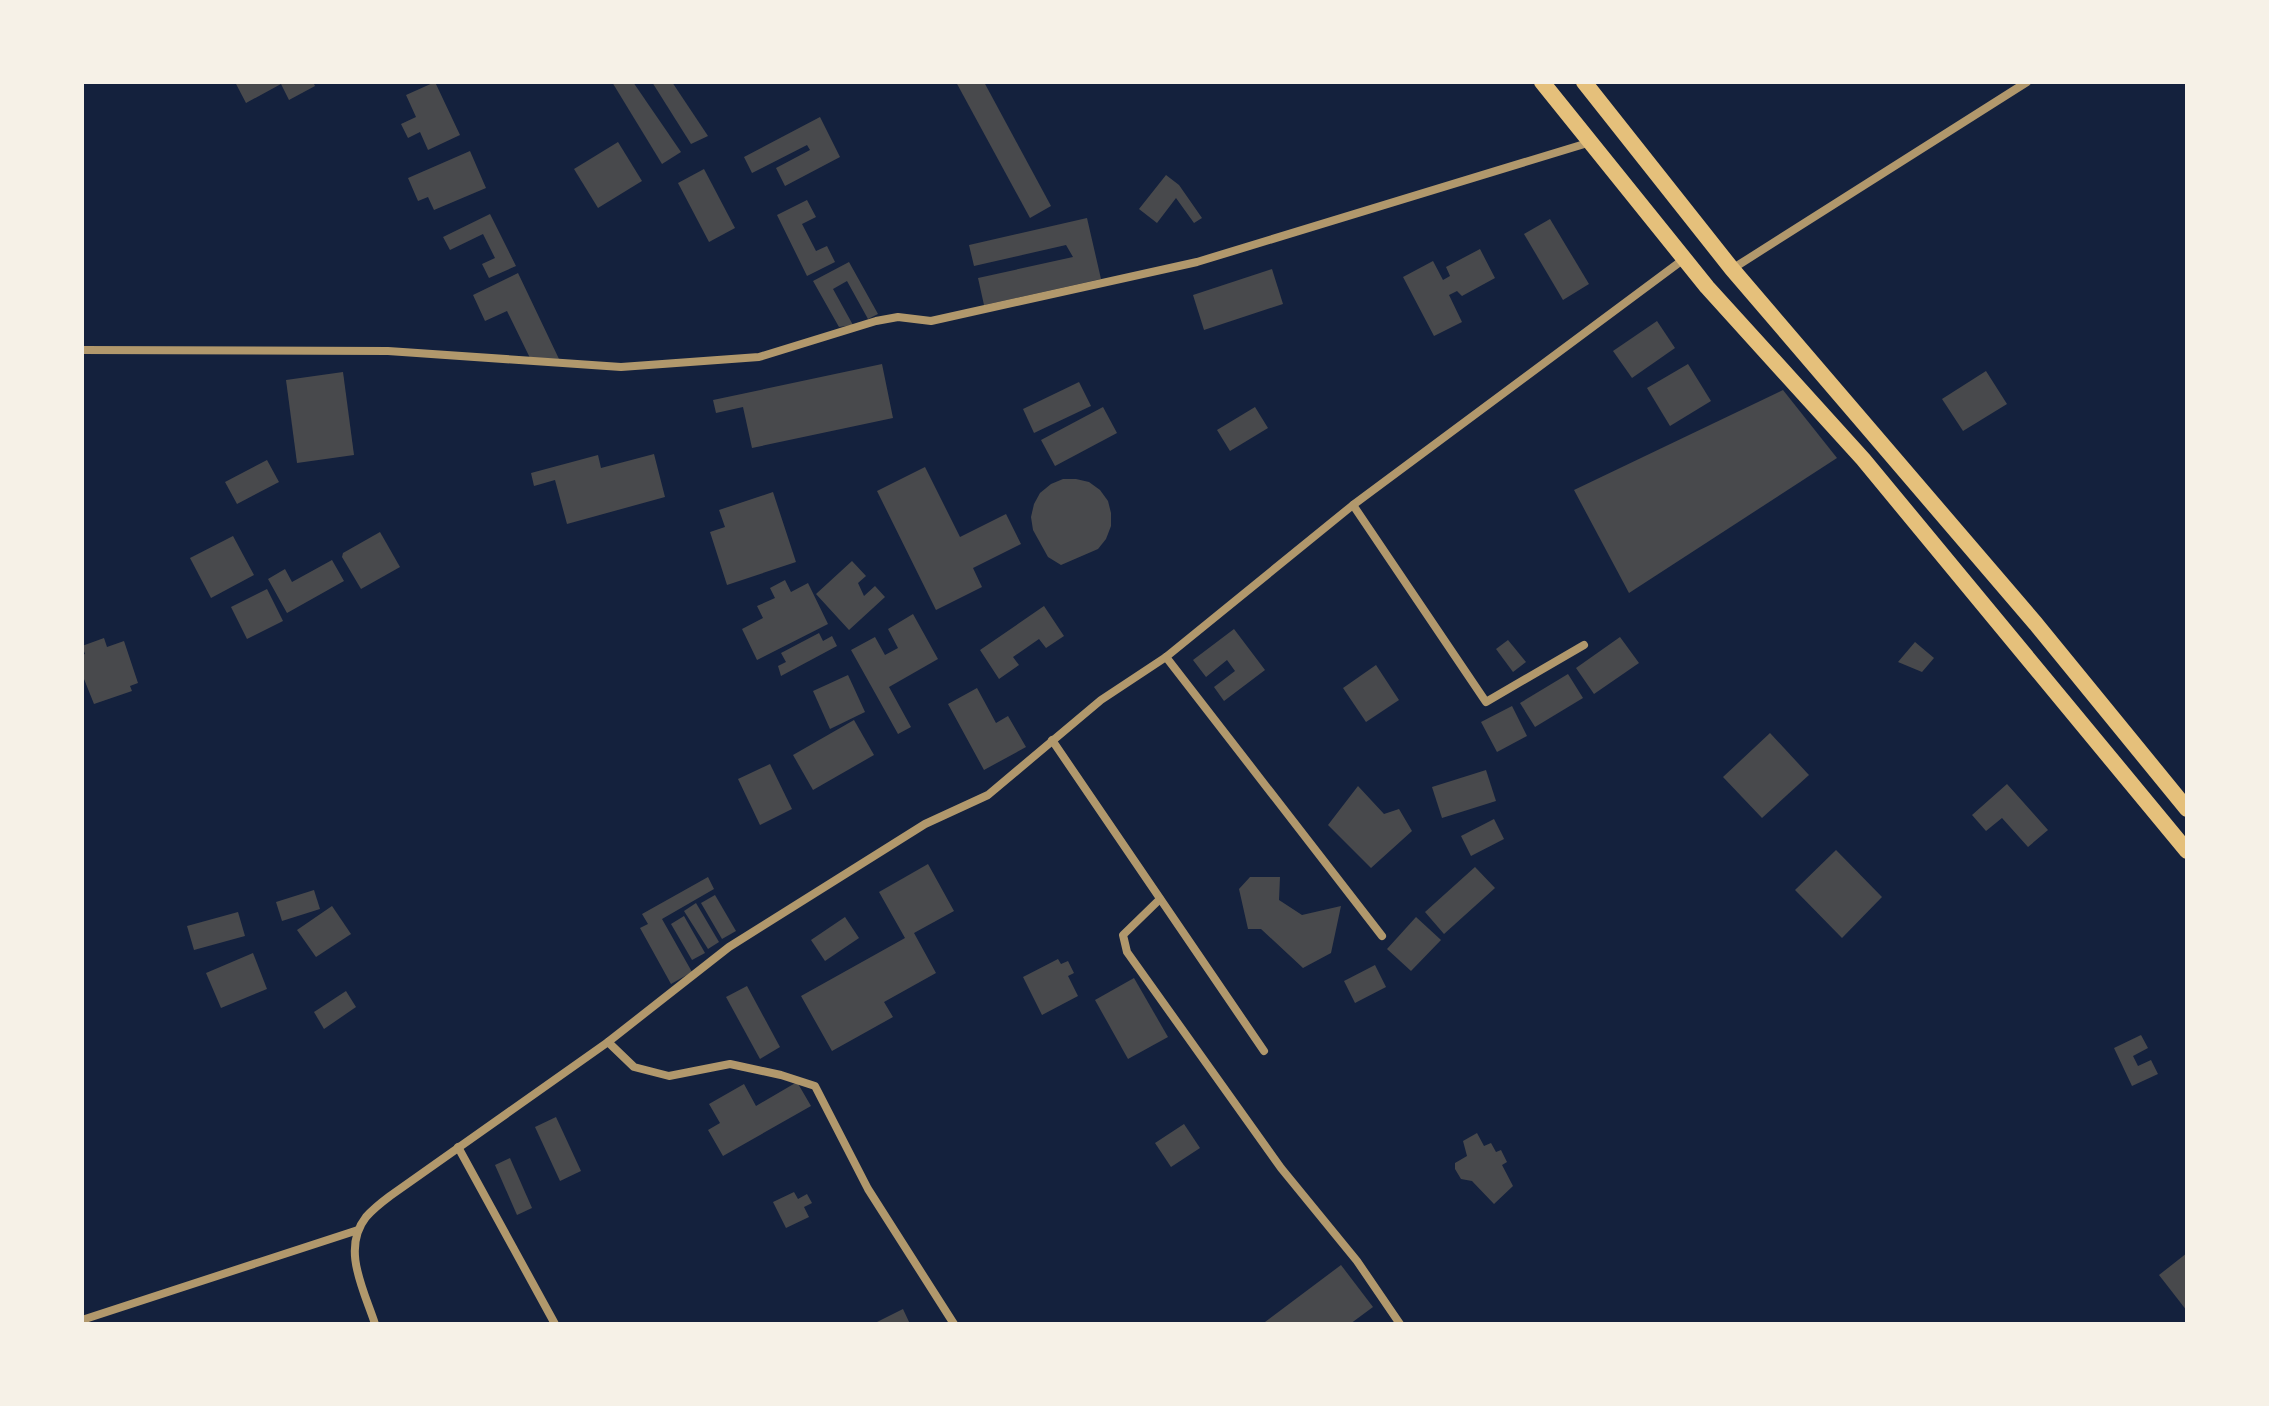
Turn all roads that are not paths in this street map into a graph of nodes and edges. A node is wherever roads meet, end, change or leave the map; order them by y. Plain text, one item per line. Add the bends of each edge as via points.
1 (1542, 82) edge
2 (1584, 82) edge
3 (2027, 82) edge
4 (1592, 141) junction
5 (1684, 259) junction
6 (1732, 269) junction
7 (82, 350) edge
8 (1353, 505) junction
9 (1584, 645) dead end
10 (1166, 657) junction
11 (1052, 740) junction
12 (2187, 809) edge
13 (2187, 851) edge
14 (1160, 899) junction
15 (1382, 936) dead end
16 (608, 1042) junction
17 (1264, 1051) dead end
18 (458, 1147) junction
19 (358, 1230) junction
20 (82, 1320) edge
21 (375, 1324) edge
22 (555, 1324) edge
23 (954, 1324) edge
24 (1400, 1324) edge

1 - 4 highway
2 - 6 highway
3 - 6 street
4 - 5 highway
4 - 7 street via 1197,262 931,321 876,321 759,357 621,367 388,351
5 - 8 street
5 - 13 highway via 1863,459
6 - 12 highway
8 - 9 street via 1486,702
8 - 10 street
10 - 11 street
10 - 15 street
11 - 14 street
11 - 16 street via 988,795 925,824 729,947
14 - 17 street
14 - 24 street via 1123,935 1127,952
16 - 18 street
16 - 23 street via 634,1067 669,1076 730,1064 815,1086 868,1189
18 - 19 street via 367,1215
18 - 22 street
19 - 20 street
19 - 21 street via 353,1246 358,1275

